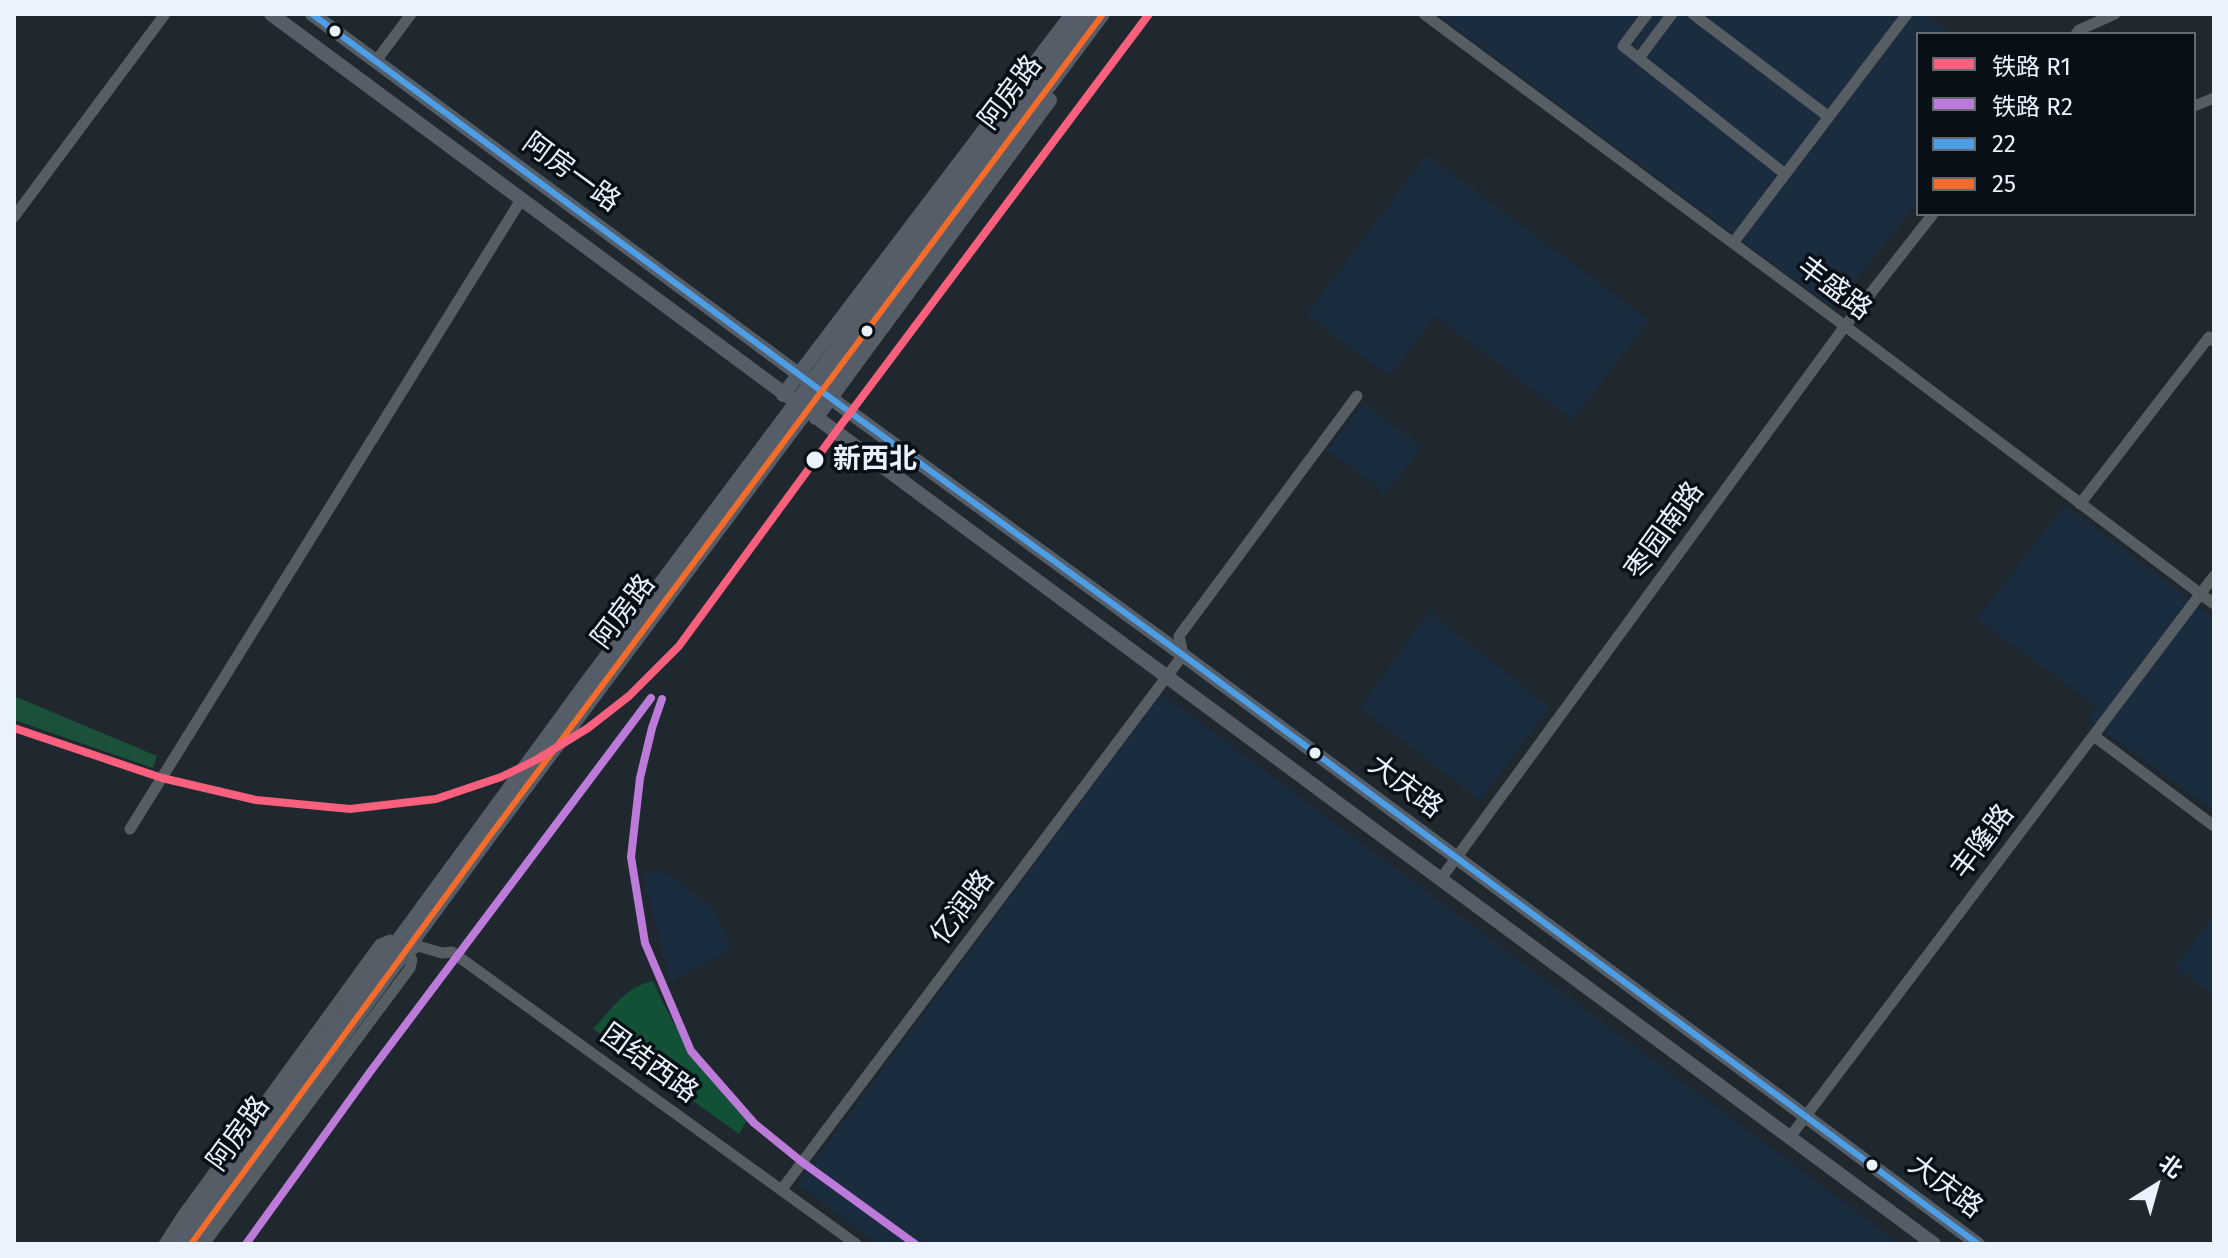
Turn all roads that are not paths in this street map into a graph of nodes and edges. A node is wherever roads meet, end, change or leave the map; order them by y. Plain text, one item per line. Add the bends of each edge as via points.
1 (165, 14) edge
2 (271, 14) edge
3 (312, 14) edge
4 (411, 14) edge
5 (1072, 14) edge
6 (1424, 14) edge
7 (1647, 14) edge
8 (1672, 14) edge
9 (1693, 14) edge
10 (1907, 14) edge
11 (2115, 14) edge
12 (1099, 15) edge
13 (2078, 32) edge
14 (1639, 58) junction
15 (376, 61) junction
16 (420, 94) junction
17 (405, 114) junction
18 (1829, 117) junction
19 (454, 119) junction
20 (439, 139) junction
21 (1785, 174) junction
22 (521, 200) junction
23 (1931, 216) edge
24 (14, 217) edge
25 (1733, 243) junction
26 (1845, 326) junction
27 (2214, 341) edge
28 (799, 374) junction
29 (783, 395) junction
30 (1357, 396) dead end
31 (831, 398) junction
32 (816, 418) junction
33 (2080, 504) junction
34 (2214, 576) edge
35 (2200, 594) junction
36 (2214, 604) edge
37 (1183, 655) junction
38 (1167, 676) junction
39 (2094, 736) junction
40 (2214, 826) edge
41 (130, 829) dead end
42 (1456, 858) junction
43 (1440, 880) junction
44 (407, 953) junction
45 (1806, 1115) junction
46 (1790, 1137) junction
47 (782, 1189) junction
48 (195, 1238) edge
49 (164, 1244) edge
50 (176, 1244) edge
51 (856, 1244) edge
52 (1934, 1244) edge
53 (1978, 1244) edge

1 - 24 street
2 - 17 main road, 阿房一路
3 - 15 main road, 阿房一路
4 - 15 street
5 - 28 main road, 阿房路
6 - 25 street, 丰盛路
7 - 14 street via 1623,46
8 - 14 street
9 - 18 street
10 - 18 street
11 - 13 street
12 - 31 main road, 阿房路 via 1091,45
12 - 48 main road, 阿房路
14 - 21 street
15 - 16 main road, 阿房一路
16 - 17 main road
16 - 19 main road, 阿房一路
17 - 20 main road, 阿房一路
18 - 21 street
19 - 20 main road
19 - 28 main road, 阿房一路
20 - 22 main road, 阿房一路
21 - 25 street
22 - 29 main road, 阿房一路
22 - 41 street
23 - 26 street, 枣园南路
25 - 26 street, 丰盛路
26 - 33 street, 丰盛路
26 - 42 street, 枣园南路
27 - 33 street via 2209,337
28 - 29 main road, 阿房路
28 - 31 main road, 大庆路
29 - 32 main road, 大庆路
30 - 37 street via 1179,636
31 - 32 main road, 阿房路
31 - 37 main road, 大庆路
32 - 38 main road, 大庆路
33 - 35 street, 丰盛路
34 - 35 street, 丰隆路
35 - 36 street, 丰盛路
35 - 39 street, 丰隆路
37 - 38 street, 亿润路
37 - 42 main road, 大庆路
38 - 43 main road, 大庆路
38 - 47 street, 亿润路
39 - 40 street
39 - 45 street, 丰隆路
42 - 43 street, 枣园南路
42 - 45 main road, 大庆路
43 - 46 main road, 大庆路
44 - 47 street, 团结西路 via 418,946 452,952
44 - 48 street via 410,968
44 - 49 street, 团结西路 via 390,940 380,944
45 - 46 street, 丰隆路
45 - 53 main road, 大庆路
46 - 52 main road, 大庆路
47 - 51 street, 团结西路
48 - 50 main road, 阿房路

